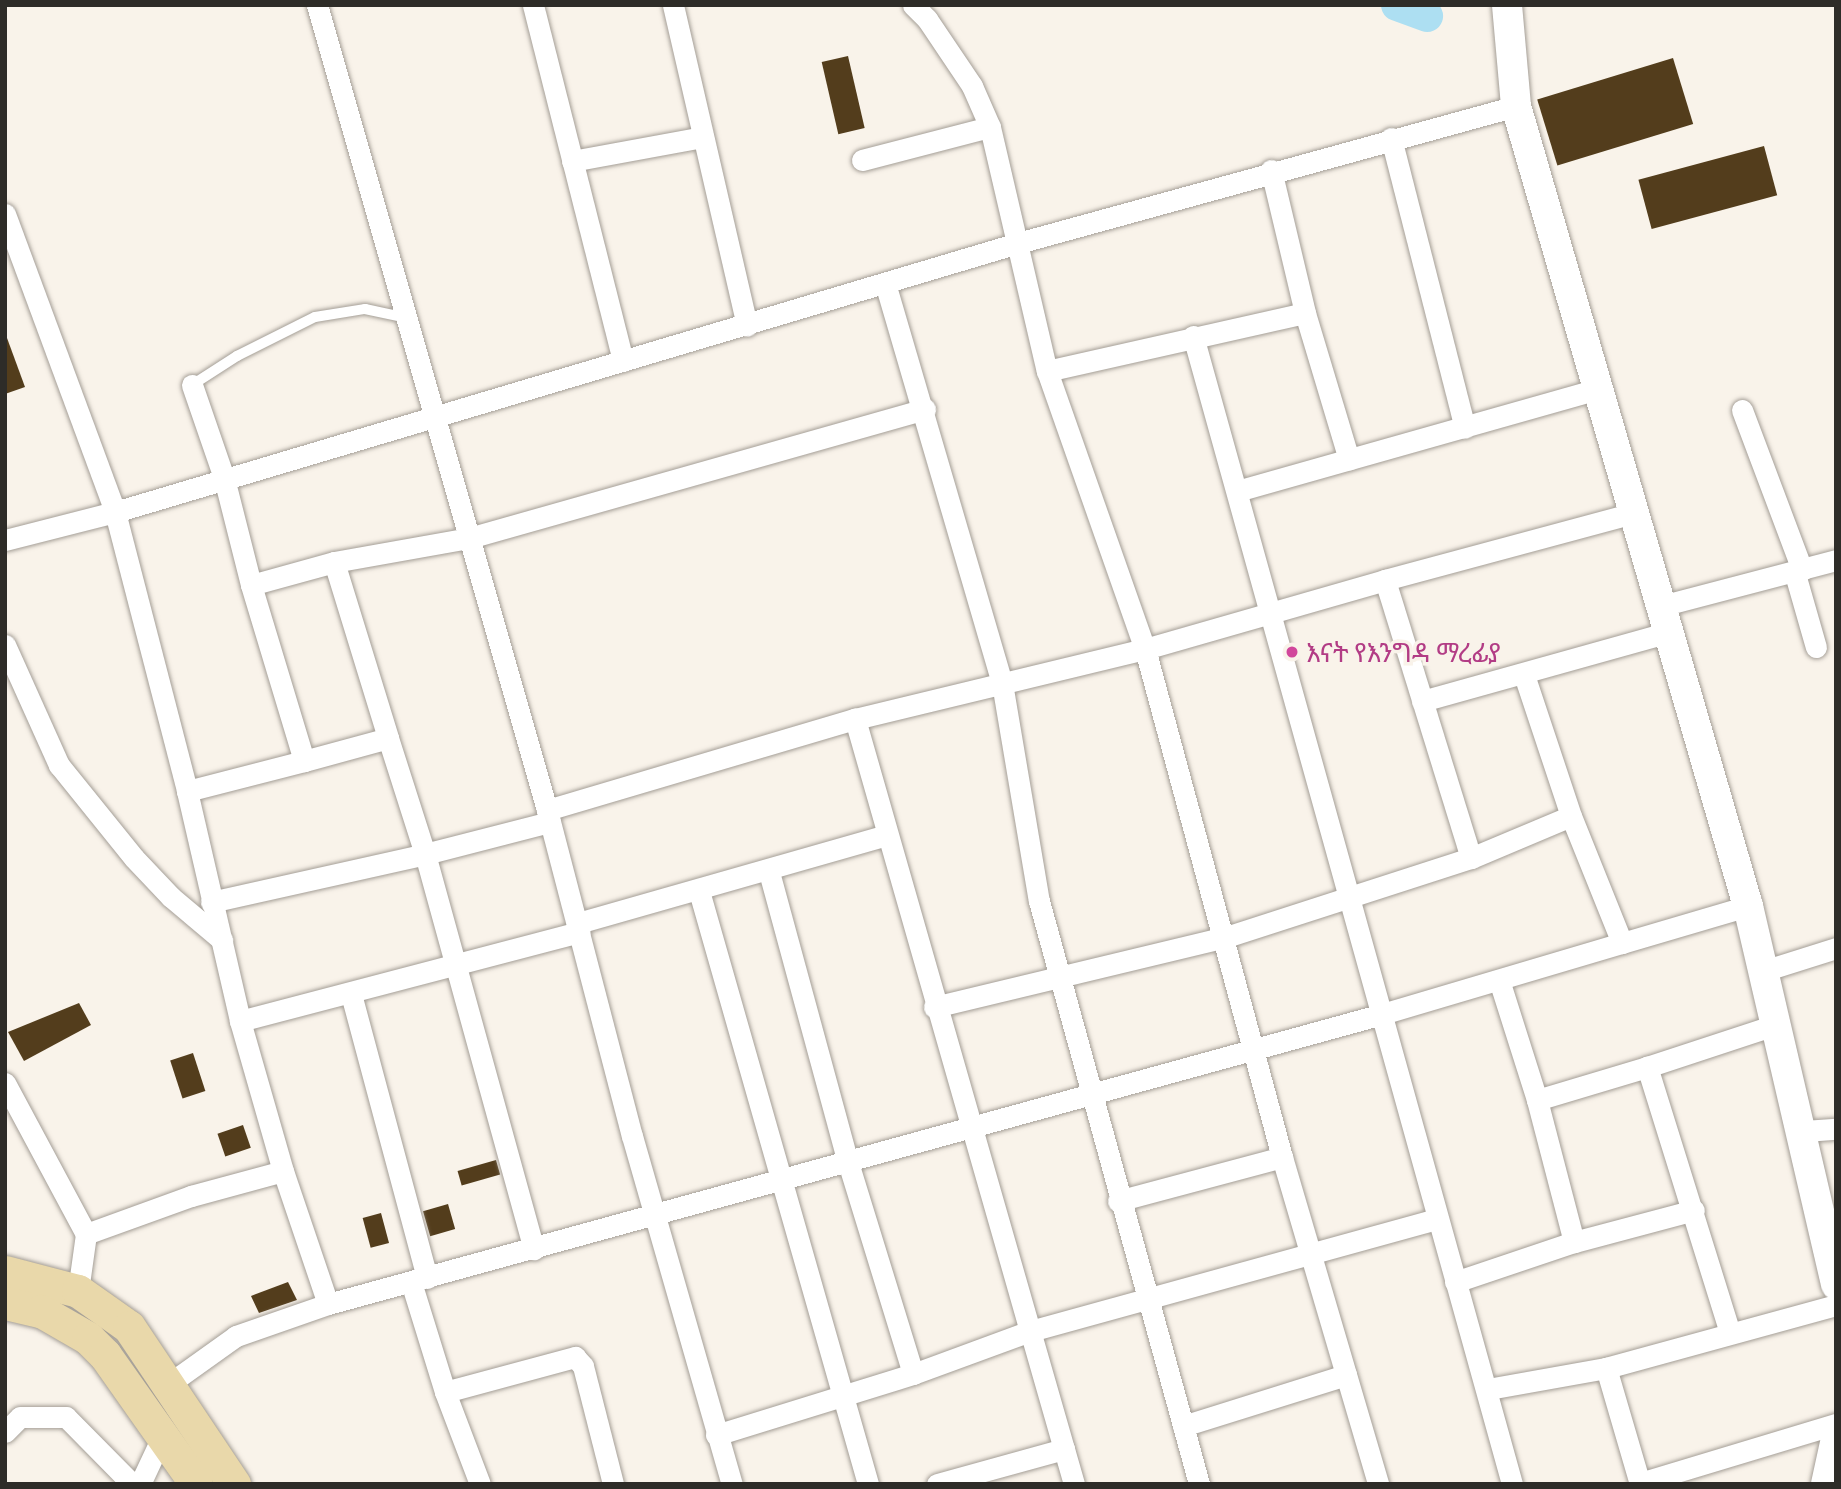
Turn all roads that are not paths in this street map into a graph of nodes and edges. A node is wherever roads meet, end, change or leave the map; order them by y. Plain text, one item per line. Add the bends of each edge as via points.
1 (317, 5) edge
2 (533, 5) edge
3 (673, 5) edge
4 (913, 5) edge
5 (1511, 6) edge
6 (1516, 106) junction
7 (990, 127) junction
8 (703, 137) junction
9 (1391, 138) junction
10 (862, 160) dead end
11 (572, 161) junction
12 (1271, 170) junction
13 (5, 214) edge
14 (1018, 243) junction
15 (885, 282) junction
16 (1305, 313) junction
17 (404, 317) junction
18 (747, 326) junction
19 (1193, 336) junction
20 (623, 361) junction
21 (1047, 371) junction
22 (192, 385) joint
23 (1598, 388) junction
24 (925, 409) junction
25 (1742, 410) dead end
26 (431, 415) junction
27 (1465, 428) junction
28 (1349, 460) junction
29 (224, 478) junction
30 (1237, 491) junction
31 (115, 512) junction
32 (1633, 513) junction
33 (469, 538) junction
34 (5, 540) edge
35 (1836, 559) edge
36 (334, 562) junction
37 (1798, 572) junction
38 (1385, 580) junction
39 (251, 585) junction
40 (1269, 613) junction
41 (1665, 619) junction
42 (5, 645) edge
43 (1816, 648) dead end
44 (1145, 649) junction
45 (1524, 675) junction
46 (1002, 683) junction
47 (1422, 701) junction
48 (855, 719) junction
49 (388, 738) junction
50 (304, 761) junction
51 (187, 791) junction
52 (548, 816) junction
53 (1571, 816) junction
54 (887, 835) junction
55 (425, 854) junction
56 (1471, 858) junction
57 (769, 872) junction
58 (699, 891) junction
59 (1347, 899) junction
60 (211, 902) junction
61 (1748, 906) junction
62 (579, 927) junction
63 (1226, 937) junction
64 (222, 940) junction
65 (1622, 943) junction
66 (1836, 948) edge
67 (455, 964) junction
68 (1763, 971) junction
69 (1058, 975) junction
70 (1499, 980) junction
71 (351, 994) junction
72 (934, 1007) junction
73 (1382, 1014) junction
74 (240, 1021) junction
75 (1778, 1024) junction
76 (1255, 1048) junction
77 (1647, 1067) junction
78 (5, 1083) edge
79 (1089, 1093) junction
80 (1536, 1100) junction
81 (970, 1125) junction
82 (1836, 1129) edge
83 (1804, 1131) junction
84 (1282, 1157) junction
85 (847, 1160) junction
86 (282, 1171) junction
87 (781, 1181) junction
88 (1118, 1201) junction
89 (1694, 1210) junction
90 (654, 1215) junction
91 (1436, 1219) junction
92 (86, 1234) junction
93 (1574, 1242) junction
94 (534, 1249) junction
95 (1310, 1251) junction
96 (5, 1272) edge
97 (419, 1280) junction
98 (1455, 1282) junction
99 (1836, 1285) edge
100 (78, 1291) junction
101 (1145, 1297) junction
102 (5, 1303) edge
103 (328, 1304) junction
104 (1836, 1305) edge
105 (1030, 1331) junction
106 (1730, 1333) junction
107 (1606, 1368) junction
108 (913, 1374) junction
109 (1346, 1375) junction
110 (166, 1387) junction
111 (1488, 1389) junction
112 (444, 1392) junction
113 (841, 1395) junction
114 (1836, 1424) edge
115 (1183, 1426) junction
116 (5, 1432) edge
117 (163, 1434) junction
118 (716, 1435) junction
119 (1836, 1438) edge
120 (1063, 1448) junction
121 (132, 1484) edge
122 (140, 1484) edge
123 (196, 1484) edge
124 (234, 1484) edge
125 (480, 1484) edge
126 (612, 1484) edge
127 (732, 1484) edge
128 (869, 1484) edge
129 (937, 1484) edge
130 (1074, 1484) edge
131 (1199, 1484) edge
132 (1378, 1484) edge
133 (1512, 1484) edge
134 (1640, 1484) edge
135 (1826, 1484) edge

1 - 17 street
2 - 11 street
3 - 8 street
4 - 7 street via 972,86
5 - 6 street
6 - 9 street
6 - 23 street
7 - 10 street
7 - 14 street
8 - 11 street
8 - 18 street
9 - 12 street
9 - 27 street
11 - 20 street
12 - 14 street
12 - 16 street
13 - 31 street
14 - 15 street
14 - 21 street
15 - 18 street
15 - 24 street
16 - 19 street
16 - 28 street
17 - 22 lane via 365,309 315,317 237,356
17 - 26 street
18 - 20 street
19 - 21 street
19 - 30 street
20 - 26 street
21 - 44 street
22 - 29 street
23 - 27 street
23 - 32 street
24 - 33 street
24 - 46 street
25 - 37 street
26 - 29 street
26 - 33 street
27 - 28 street
28 - 30 street
29 - 31 street
29 - 39 street
30 - 40 street
31 - 34 street
31 - 51 street
32 - 38 street
32 - 41 street
33 - 36 street
33 - 52 street
35 - 37 street
36 - 39 street
36 - 49 street
37 - 41 street
37 - 43 street
38 - 40 street
38 - 47 street
39 - 50 street
40 - 44 street
40 - 59 street
41 - 45 street
41 - 61 street
42 - 64 street via 59,765 134,858
44 - 46 street
44 - 63 street
45 - 47 street
45 - 53 street
46 - 48 street
46 - 69 street via 1039,901
47 - 56 street
48 - 52 street
48 - 54 street
49 - 50 street
49 - 55 street
50 - 51 street
51 - 60 street
52 - 55 street
52 - 62 street
53 - 56 street
53 - 65 street
54 - 57 street
54 - 72 street
55 - 60 street
55 - 67 street
56 - 59 street
57 - 58 street
57 - 85 street
58 - 62 street
58 - 87 street
59 - 63 street
59 - 73 street
60 - 64 street
61 - 65 street
61 - 68 street
62 - 67 street
62 - 90 street
63 - 69 street
63 - 76 street
64 - 74 street
65 - 70 street
66 - 68 street
67 - 71 street
67 - 94 street
68 - 75 street
69 - 72 street
69 - 79 street
70 - 73 street
70 - 80 street
71 - 74 street
71 - 97 street
72 - 81 street
73 - 76 street
73 - 91 street
74 - 86 street
75 - 77 street
75 - 83 street
76 - 79 street
76 - 84 street
77 - 80 street
77 - 89 street
78 - 92 street
79 - 81 street
79 - 88 street
80 - 93 street
81 - 85 street
81 - 105 street
82 - 83 street
83 - 99 street
84 - 88 street
84 - 95 street
85 - 87 street
85 - 108 street
86 - 92 street via 191,1196
86 - 103 street
87 - 90 street
87 - 113 street
88 - 101 street
89 - 93 street
89 - 106 street
90 - 94 street
90 - 118 street
91 - 95 street
91 - 98 street
92 - 100 street
93 - 98 street
94 - 97 street
95 - 101 street
95 - 109 street
96 - 100 main road
97 - 103 street
97 - 112 street
98 - 111 street
100 - 110 main road via 129,1327
101 - 105 street
101 - 115 street
102 - 117 main road via 41,1311 88,1339
103 - 110 street via 236,1336
104 - 106 street
105 - 108 street
105 - 120 street
106 - 107 street
107 - 111 street
107 - 134 street
108 - 113 street
109 - 115 street
109 - 132 street
110 - 124 main road
111 - 133 street
112 - 125 street
112 - 126 street via 575,1357 583,1366
113 - 118 street
113 - 128 street
114 - 134 street
115 - 131 street
116 - 121 street via 20,1418 66,1418
117 - 122 street
117 - 123 main road
118 - 127 street
119 - 135 street
120 - 129 street
120 - 130 street

